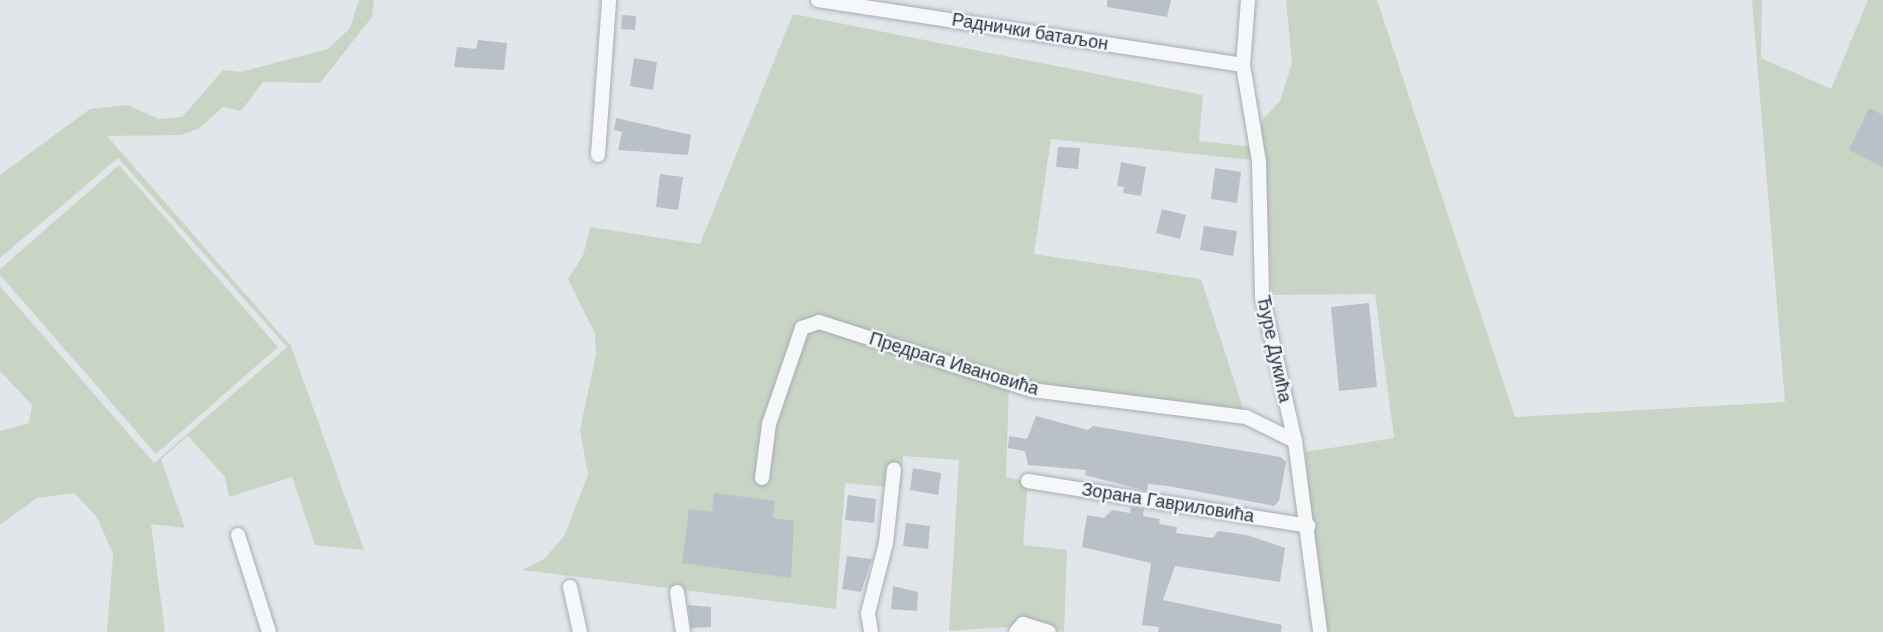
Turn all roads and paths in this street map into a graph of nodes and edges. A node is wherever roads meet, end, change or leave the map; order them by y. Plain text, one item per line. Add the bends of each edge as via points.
1 (609, 0) edge
2 (818, 0) edge
3 (1248, 0) edge
4 (1243, 65) junction
5 (598, 155) dead end
6 (1295, 441) junction
7 (894, 469) dead end
8 (762, 478) dead end
9 (1028, 481) dead end
10 (1308, 526) junction
11 (238, 535) dead end
12 (570, 587) dead end
13 (676, 592) dead end
14 (1018, 629) edge
15 (269, 632) edge
16 (580, 632) edge
17 (683, 632) edge
18 (871, 632) edge
19 (1049, 632) edge
20 (1320, 632) edge

1 - 5 street
2 - 4 street, Раднички батаљон
3 - 4 street, Ђуре Дукића
4 - 6 street, Ђуре Дукића via 1259,162 1262,296
6 - 8 street, Предрага Ивановића via 1246,417 1032,390 819,322 802,328 769,424
6 - 10 street, Ђуре Дукића
7 - 18 street via 886,543 868,613
9 - 10 street, Зорана Гавриловића
10 - 20 street, Ђуре Дукића
11 - 15 street
12 - 16 street
13 - 17 street
14 - 19 street

